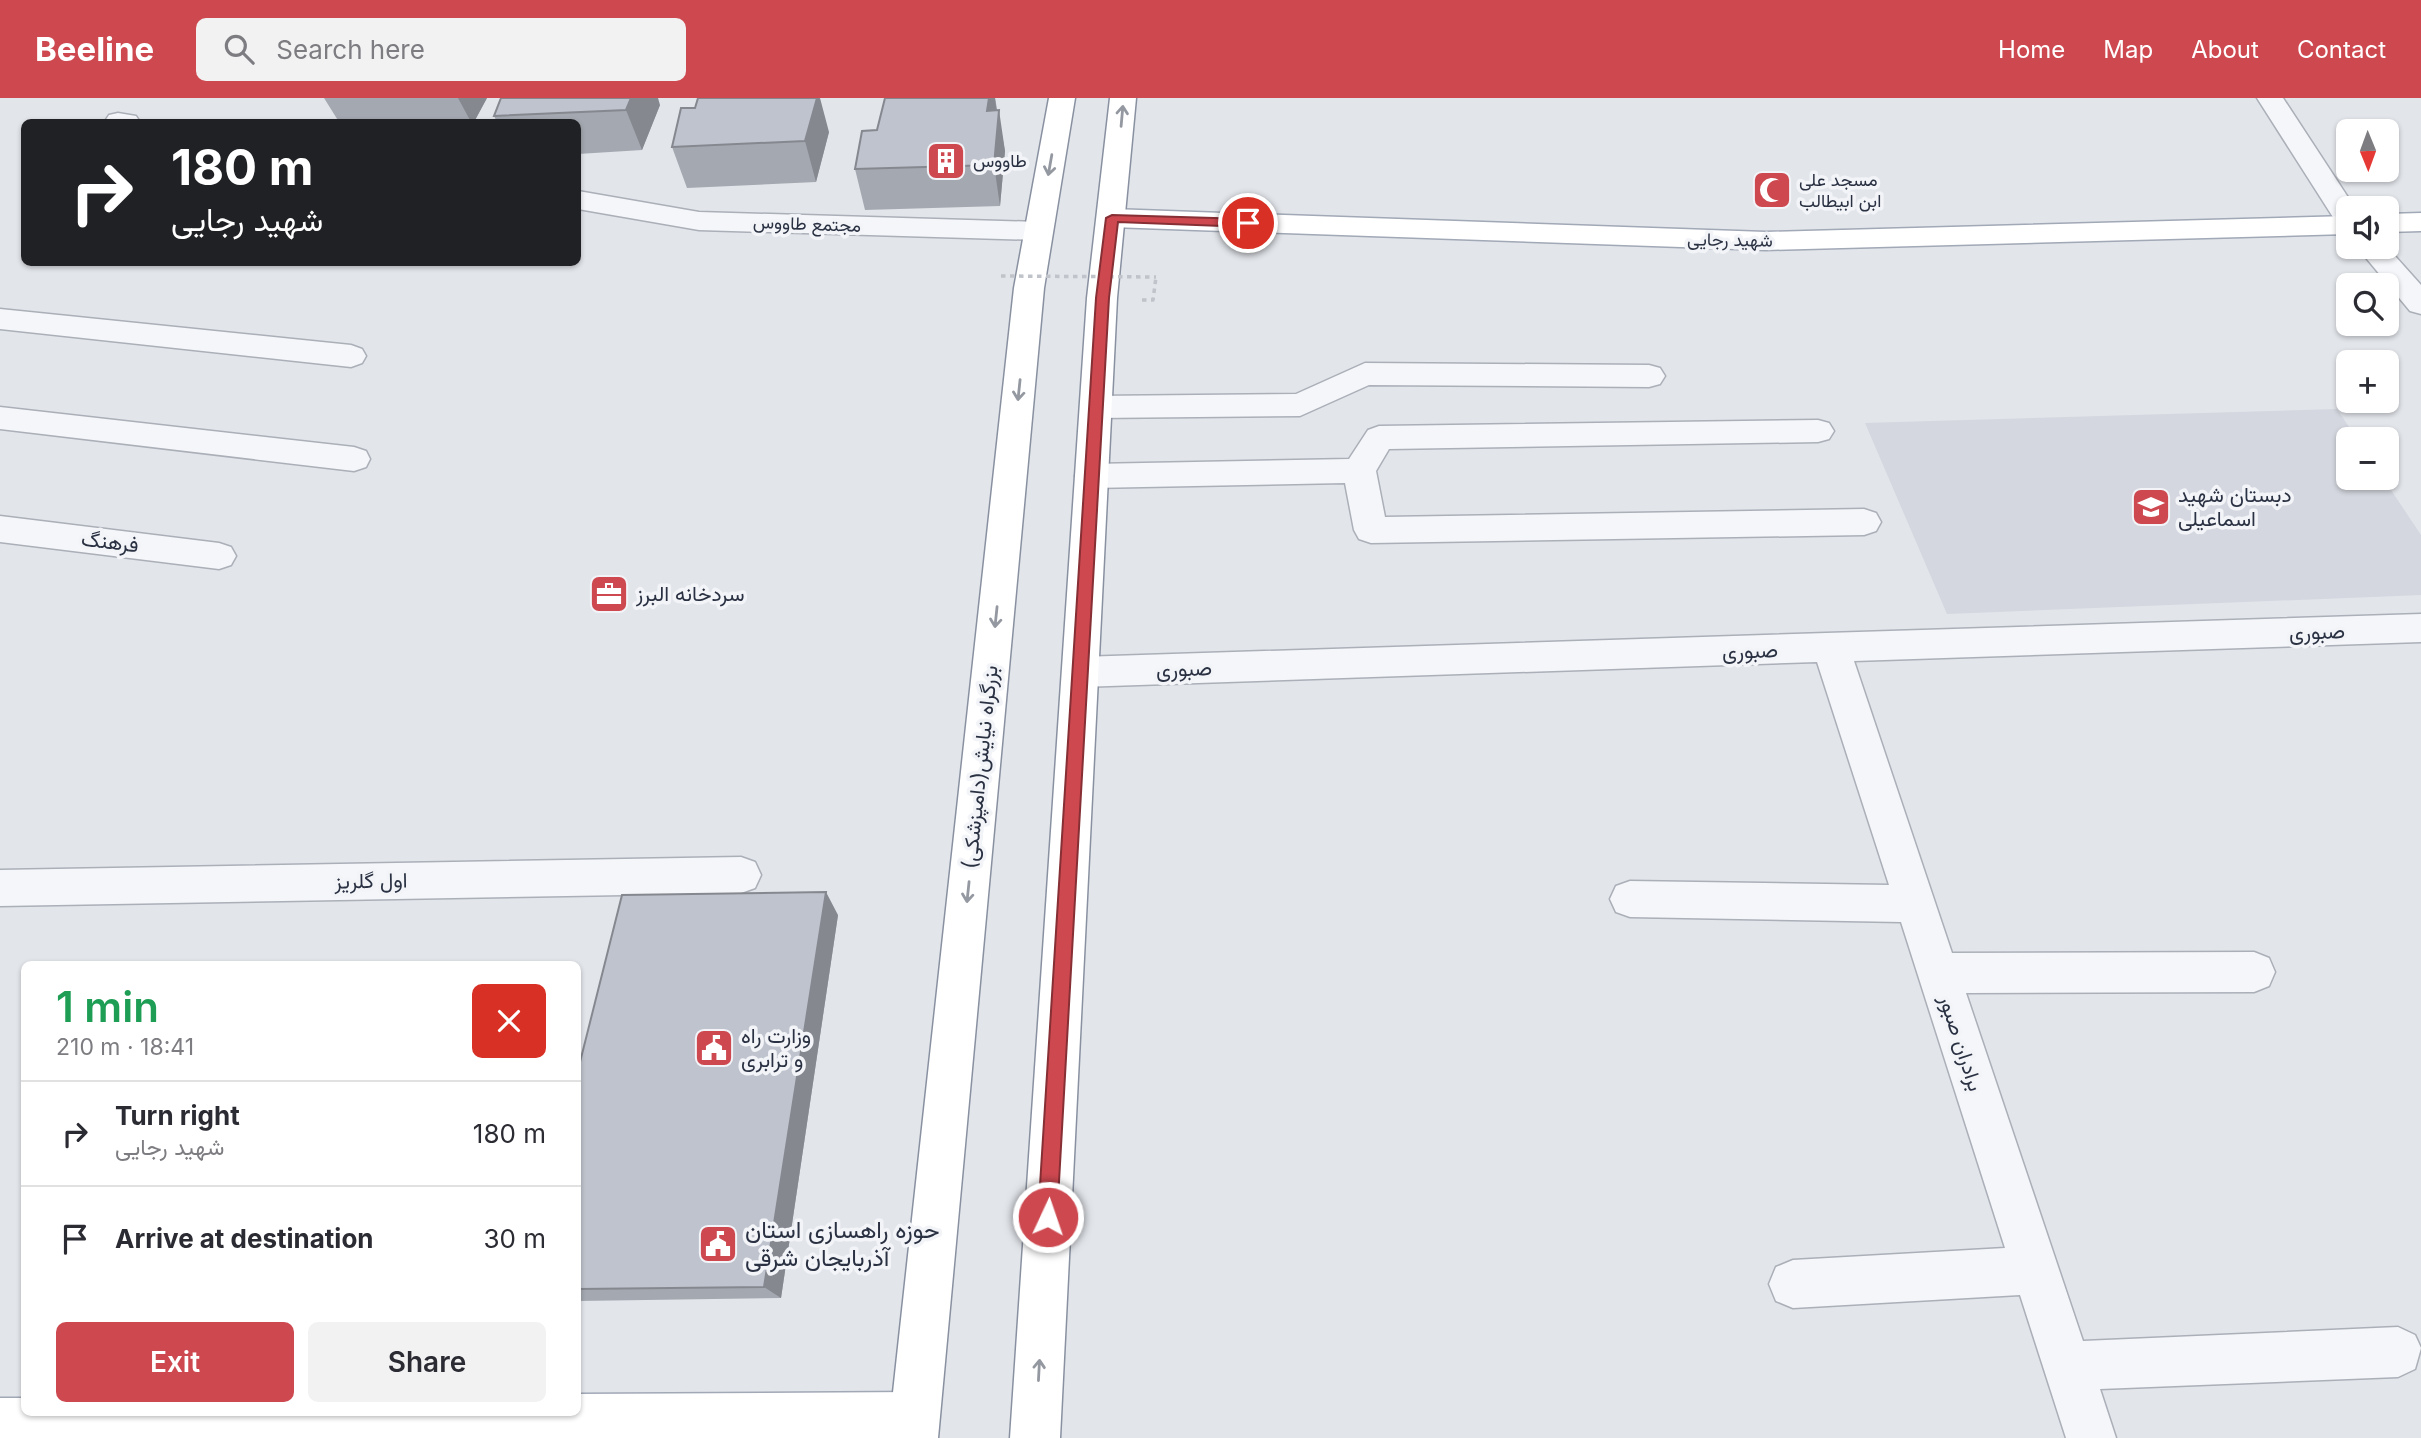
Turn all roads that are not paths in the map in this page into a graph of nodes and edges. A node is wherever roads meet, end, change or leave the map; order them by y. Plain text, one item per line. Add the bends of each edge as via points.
1 (1062, 98) edge
2 (1123, 98) edge
3 (2270, 98) edge
4 (2336, 200) edge
5 (581, 201) edge
6 (1112, 218) junction
7 (2421, 222) edge
8 (2399, 223) edge
9 (2336, 225) edge
10 (1039, 230) junction
11 (2382, 259) edge
12 (2421, 304) edge
13 (0, 320) edge
14 (351, 356) dead end
15 (1649, 376) dead end
16 (1096, 407) junction
17 (0, 418) edge
18 (1818, 430) dead end
19 (354, 459) dead end
20 (1359, 471) junction
21 (1092, 476) junction
22 (1864, 522) dead end
23 (0, 529) edge
24 (219, 556) dead end
25 (2421, 628) edge
26 (1830, 648) junction
27 (1080, 673) junction
28 (741, 875) dead end
29 (0, 887) edge
30 (1630, 899) dead end
31 (1915, 904) junction
32 (2254, 972) dead end
33 (1938, 973) junction
34 (2036, 1270) junction
35 (1793, 1284) dead end
36 (2398, 1352) dead end
37 (2068, 1366) junction
38 (0, 1423) edge
39 (914, 1428) edge
40 (1035, 1438) edge
41 (2091, 1438) edge

1 -> 10 main road, بزرگراه نیایش(دامپزشکی)
6 -> 2 main road
3 - 4 street
5 - 10 street, مجتمع طاووس via 699,221
6 - 9 main road, شهید رجایی via 1766,241
6 - 16 main road
7 - 8 main road
10 -> 39 main road, بزرگراه نیایش(دامپزشکی) via 1029,288
11 - 12 street
13 - 14 street
15 - 16 street via 1365,374 1300,405
16 - 21 main road
17 - 19 street
18 - 20 street via 1379,438
20 - 21 street
20 - 22 street via 1371,530
21 - 27 main road
23 - 24 street, فرهنگ
25 - 26 street, صبوری
26 - 27 street, صبوری
26 - 31 street, برادران صبور
40 -> 27 main road
28 - 29 street, اول گلریز
30 - 31 street
31 - 33 street, برادران صبور
32 - 33 street
33 - 34 street, برادران صبور
34 - 35 street
34 - 37 street, برادران صبور
36 - 37 street
37 - 41 street, برادران صبور
38 - 39 main road

